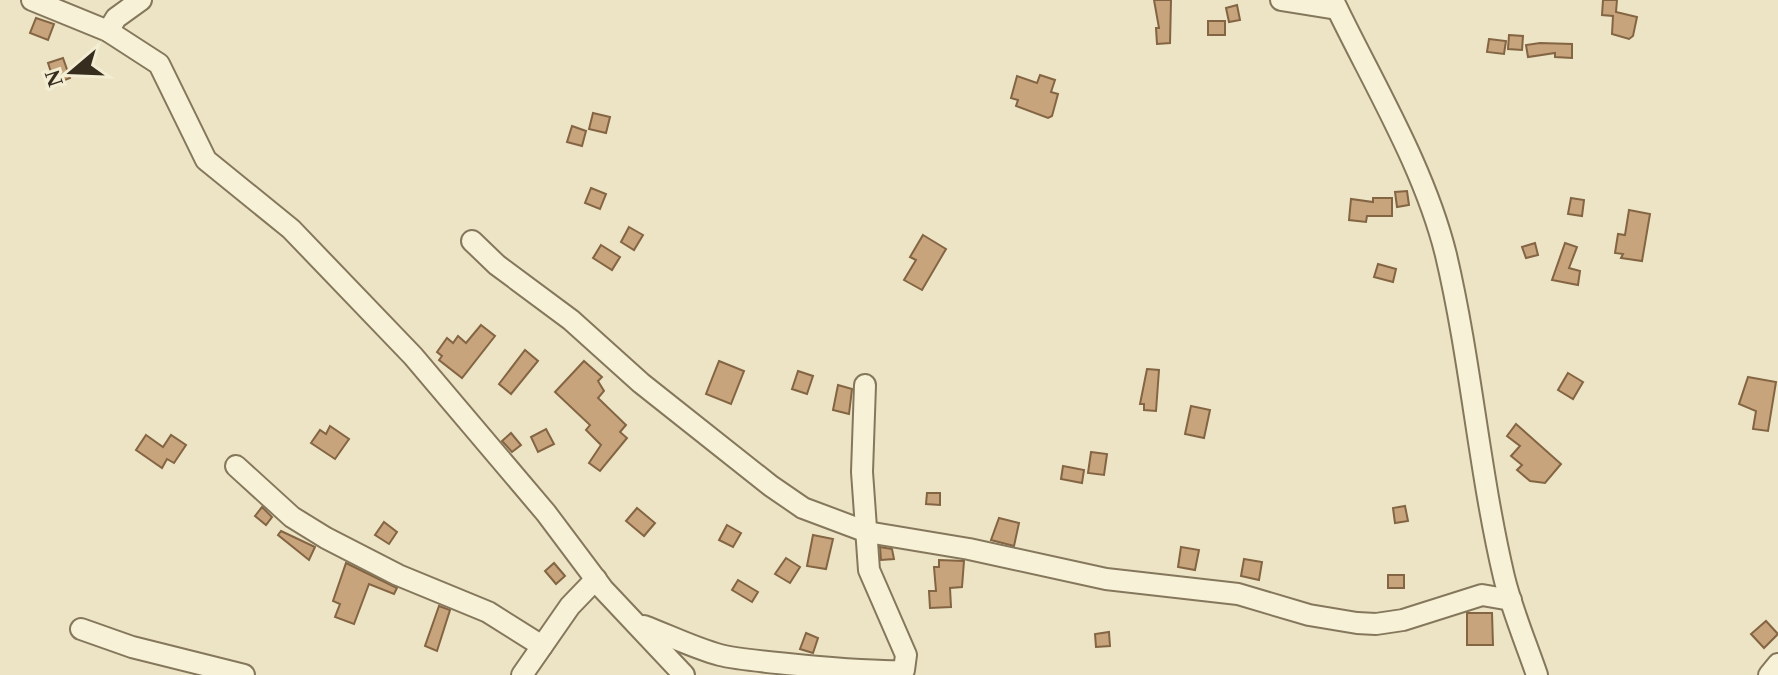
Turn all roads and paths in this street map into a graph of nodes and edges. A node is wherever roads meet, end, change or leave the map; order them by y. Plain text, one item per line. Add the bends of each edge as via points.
1 (32, 0) edge
2 (141, 0) edge
3 (1281, 0) edge
4 (1335, 4) edge
5 (108, 31) junction
6 (472, 241) dead end
7 (865, 385) dead end
8 (236, 466) dead end
9 (867, 532) junction
10 (596, 579) junction
11 (1511, 600) junction
12 (640, 625) junction
13 (81, 629) dead end
14 (542, 646) junction
15 (1778, 664) edge
16 (877, 674) edge
17 (244, 675) edge
18 (522, 675) edge
19 (684, 675) edge
20 (1537, 675) edge
21 (1769, 675) edge

1 - 5 street
2 - 5 street
3 - 4 street
4 - 11 street via 1399,133 1436,223 1465,341 1486,487
5 - 10 street via 159,64 206,160 291,229 413,356
6 - 9 street via 771,486 803,508
7 - 9 street via 862,472
8 - 14 street via 292,517 326,538 488,612
9 - 11 street via 1106,579 1238,594 1357,623 1403,620 1482,595
9 - 16 street via 869,570 899,639 888,668
10 - 12 street
10 - 14 street
11 - 20 street
12 - 16 street via 720,655
12 - 19 street
13 - 17 street
14 - 18 street
15 - 21 street

